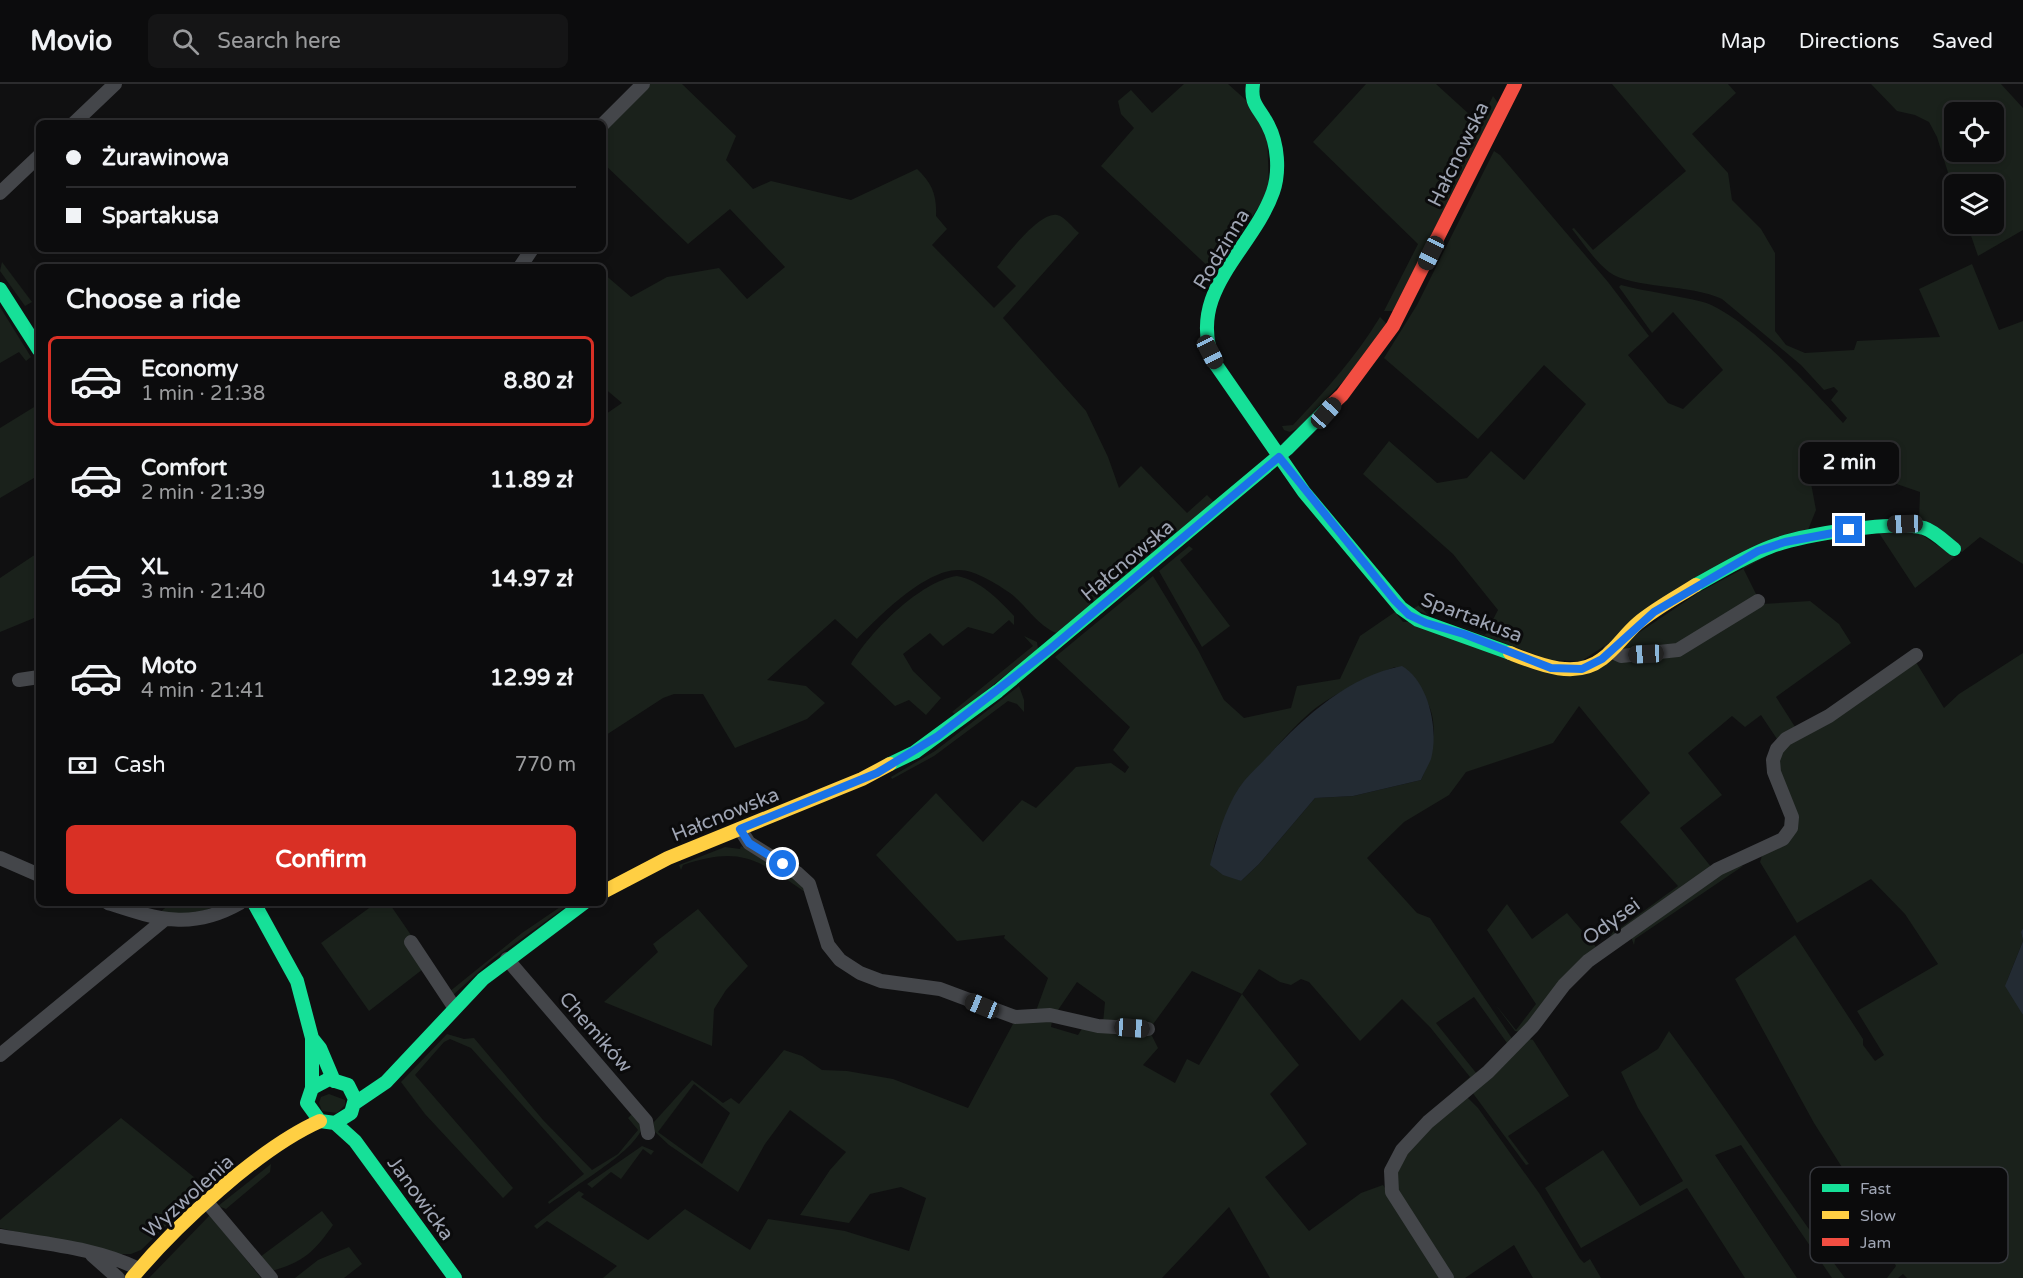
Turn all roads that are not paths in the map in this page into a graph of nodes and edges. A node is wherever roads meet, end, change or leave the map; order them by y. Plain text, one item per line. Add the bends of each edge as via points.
1 (115, 84) edge
2 (643, 84) edge
3 (1253, 84) edge
4 (1515, 84) edge
5 (77, 120) edge
6 (606, 120) edge
7 (36, 159) edge
8 (0, 193) edge
9 (0, 289) edge
10 (36, 345) edge
11 (1279, 457) junction
12 (1954, 549) dead end
13 (1758, 601) dead end
14 (1610, 651) junction
15 (1916, 655) dead end
16 (36, 677) edge
17 (19, 680) dead end
18 (740, 829) junction
19 (0, 858) edge
20 (36, 873) edge
21 (606, 890) edge
22 (118, 906) edge
23 (233, 906) edge
24 (256, 906) edge
25 (580, 906) edge
26 (164, 920) junction
27 (411, 942) dead end
28 (507, 959) junction
29 (454, 1007) junction
30 (1148, 1029) dead end
31 (312, 1038) junction
32 (0, 1055) edge
33 (396, 1069) junction
34 (334, 1081) junction
35 (348, 1085) junction
36 (312, 1088) junction
37 (307, 1103) junction
38 (353, 1108) junction
39 (320, 1121) junction
40 (335, 1123) junction
41 (648, 1133) dead end
42 (355, 1141) junction
43 (275, 1147) junction
44 (206, 1201) junction
45 (0, 1236) edge
46 (88, 1252) junction
47 (135, 1273) edge
48 (118, 1278) edge
49 (271, 1278) edge
50 (455, 1278) edge
51 (1447, 1278) edge

1 - 5 street
2 - 6 street
3 - 11 street, Rodzinna via 1251,98 1268,123 1274,141 1275,183 1263,219 1210,301 1206,339 1228,384
4 - 11 street, Hałcnowska via 1393,326 1342,395
7 - 8 street
9 - 10 street
11 - 14 street, Spartakusa via 1395,601 1418,620 1561,670 1591,665
11 - 18 street, Hałcnowska via 1050,649 931,741 877,773
12 - 14 street, Spartakusa via 1927,529 1905,524 1849,530 1772,546 1661,607
13 - 14 street via 1678,650 1621,656
15 - 51 street, Odysei via 1777,749 1774,772 1792,817 1791,828 1783,839 1718,869 1588,961 1564,984 1526,1034 1402,1150 1391,1171 1392,1192
16 - 17 street
18 - 21 street, Hałcnowska via 668,858
18 - 30 street via 749,843 809,884 828,945 840,960 860,973 881,981 940,989 1015,1017 1050,1015 1098,1026
19 - 20 street
22 - 26 street
23 - 26 street via 207,918
24 - 31 street via 297,981
25 - 28 street
26 - 32 street
27 - 29 street
28 - 29 street
28 - 41 street, Chemików via 646,1121
29 - 33 street
31 - 34 street
31 - 36 street
33 - 35 street via 373,1081
33 - 38 street via 379,1089
34 - 35 street
34 - 36 street via 324,1080
35 - 38 street via 354,1094
36 - 37 street
37 - 39 street
37 - 43 street, Wyzwolenia
38 - 40 street
38 - 42 street, Janowicka
39 - 40 street
39 - 43 street, Wyzwolenia
40 - 42 street, Janowicka
42 - 50 street, Janowicka
43 - 44 street, Wyzwolenia
44 - 47 street, Wyzwolenia
44 - 49 street
45 - 46 street
46 - 47 street via 124,1261
46 - 48 street

